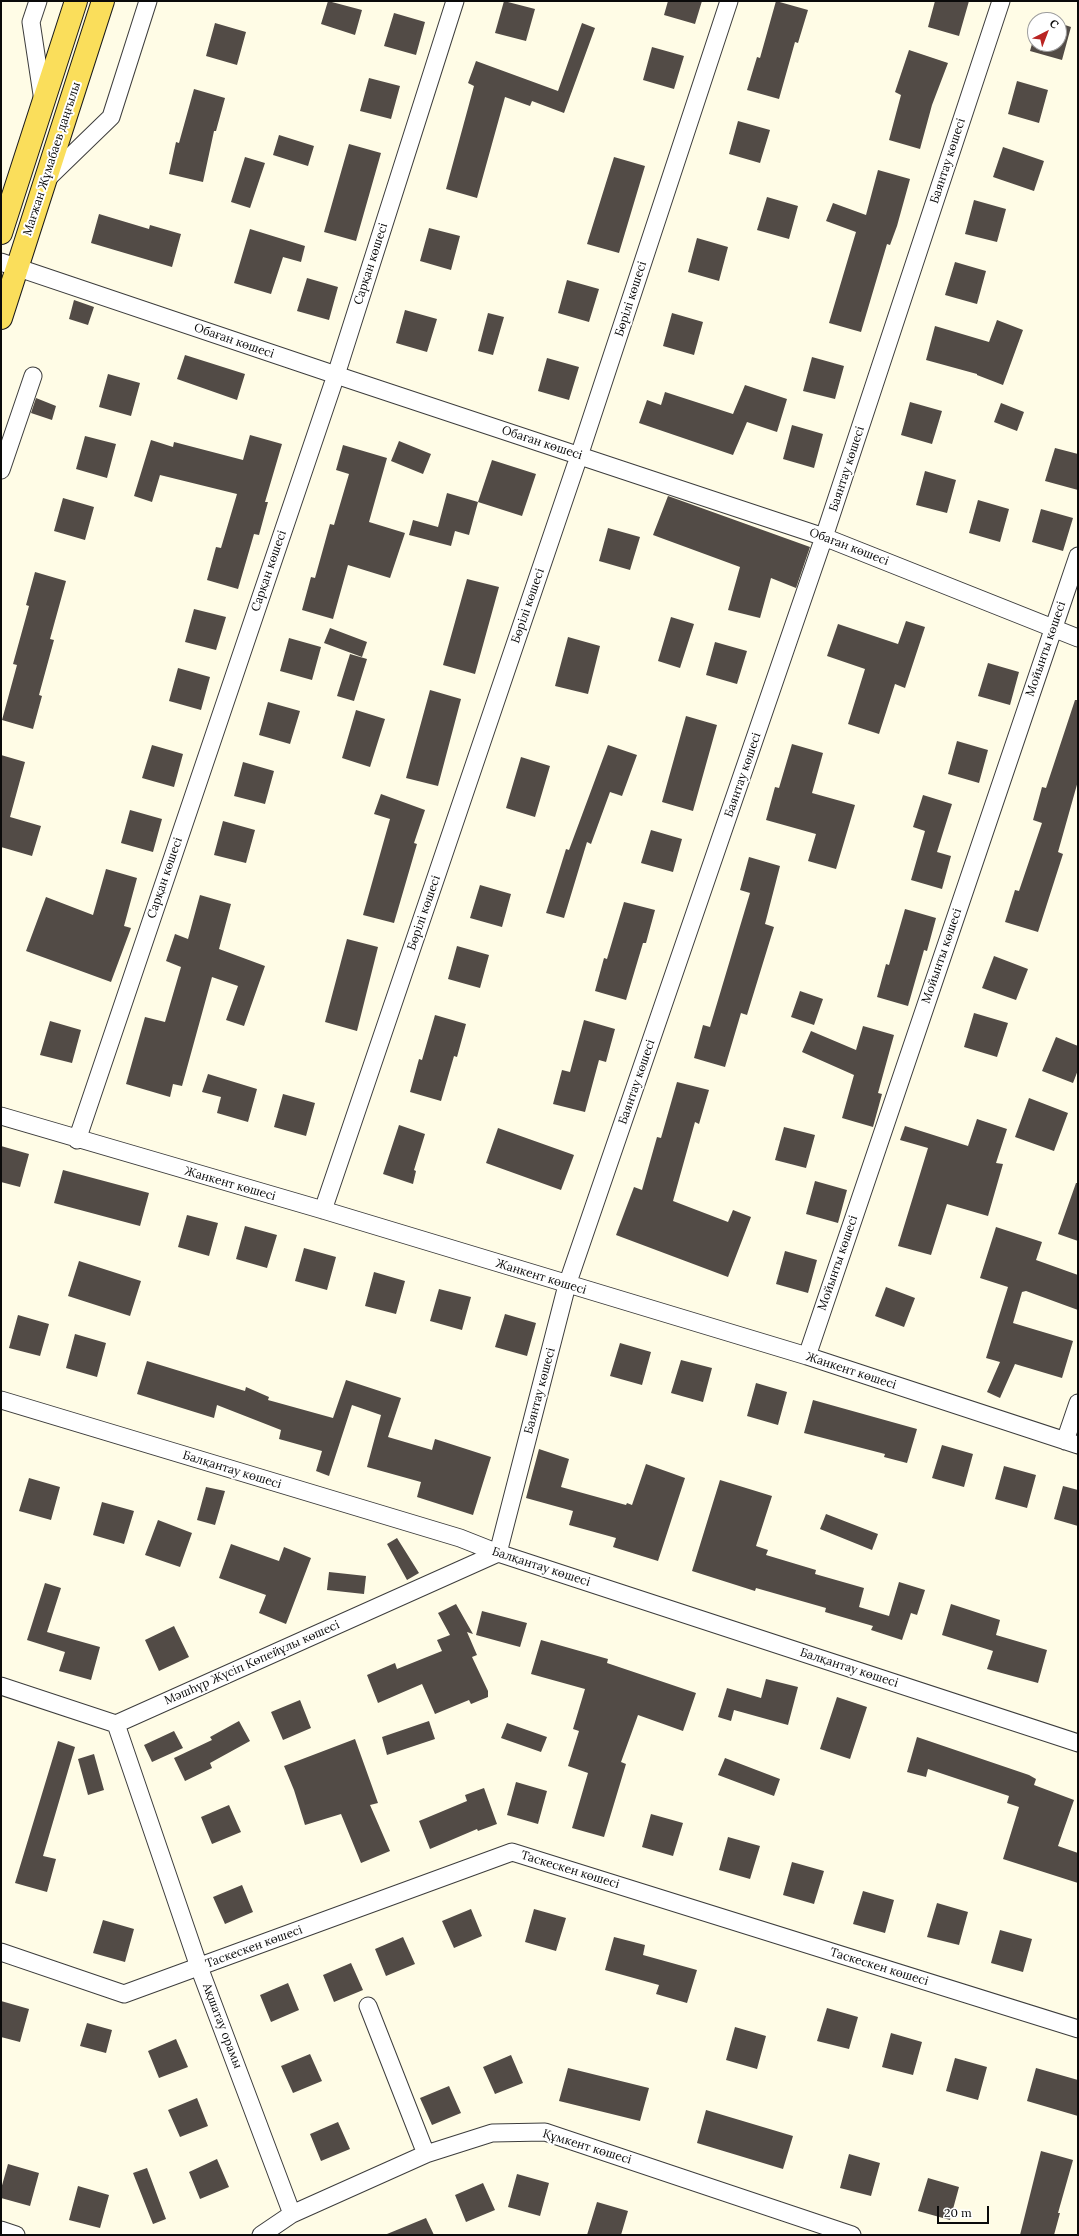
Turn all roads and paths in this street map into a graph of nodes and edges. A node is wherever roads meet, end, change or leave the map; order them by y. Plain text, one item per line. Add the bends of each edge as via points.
1 (38, 1) edge
2 (76, 1) edge
3 (103, 1) edge
4 (148, 1) edge
5 (455, 1) edge
6 (729, 1) edge
7 (1000, 1) edge
8 (43, 102) junction
9 (46, 180) junction
10 (1, 233) edge
11 (9, 264) edge
12 (1, 318) edge
13 (336, 375) junction
14 (33, 376) dead end
15 (579, 456) junction
16 (1, 470) edge
17 (824, 537) junction
18 (1078, 556) edge
19 (1053, 628) junction
20 (1078, 638) edge
21 (1, 1116) edge
22 (77, 1140) junction
23 (323, 1210) junction
24 (567, 1285) junction
25 (807, 1356) junction
26 (1, 1400) edge
27 (1078, 1402) edge
28 (1072, 1443) edge
29 (498, 1553) junction
30 (1, 1686) edge
31 (116, 1724) junction
32 (1078, 1743) edge
33 (1, 1952) edge
34 (199, 1967) junction
35 (368, 2006) dead end
36 (1078, 2029) edge
37 (426, 2154) junction
38 (292, 2214) junction
39 (1, 2230) edge
40 (16, 2235) edge
41 (261, 2235) edge
42 (852, 2235) edge

1 - 8 street via 31,22
2 - 8 main road
3 - 9 main road, Мағжан Жұмабаев даңғылы
4 - 9 street via 111,117
5 - 13 street, Сарқан көшесі
6 - 15 street, Бөрілі көшесі
7 - 17 street, Баянтау көшесі
8 - 10 main road
9 - 11 main road, Мағжан Жұмабаев даңғылы
11 - 12 main road, Мағжан Жұмабаев даңғылы
11 - 13 street, Обаған көшесі
13 - 15 street, Обаған көшесі
13 - 22 street, Сарқан көшесі
14 - 16 street
15 - 17 street, Обаған көшесі
15 - 23 street, Бөрілі көшесі
17 - 19 street, Обаған көшесі
17 - 24 street, Баянтау көшесі
18 - 19 street, Мойынты көшесі
19 - 20 street, Обаған көшесі
19 - 25 street, Мойынты көшесі
21 - 22 street, Жанкент көшесі
22 - 23 street, Жанкент көшесі
23 - 24 street, Жанкент көшесі
24 - 25 street, Жанкент көшесі
24 - 29 street, Баянтау көшесі
25 - 28 street, Жанкент көшесі
26 - 29 street, Балқантау көшесі via 460,1538
27 - 28 street
29 - 31 street, Мәшһүр Жүсіп Көпейұлы көшесі
29 - 32 street, Балқантау көшесі
30 - 31 street
31 - 34 street, Ақшатау орамы
33 - 34 street, Таскескен көшесі via 124,1994
34 - 36 street, Таскескен көшесі via 512,1852
34 - 38 street, Ақшатау орамы
35 - 37 street
37 - 38 street, Құмкент көшесі
37 - 42 street, Құмкент көшесі via 492,2133 545,2132
38 - 41 street, Құмкент көшесі
39 - 40 street

